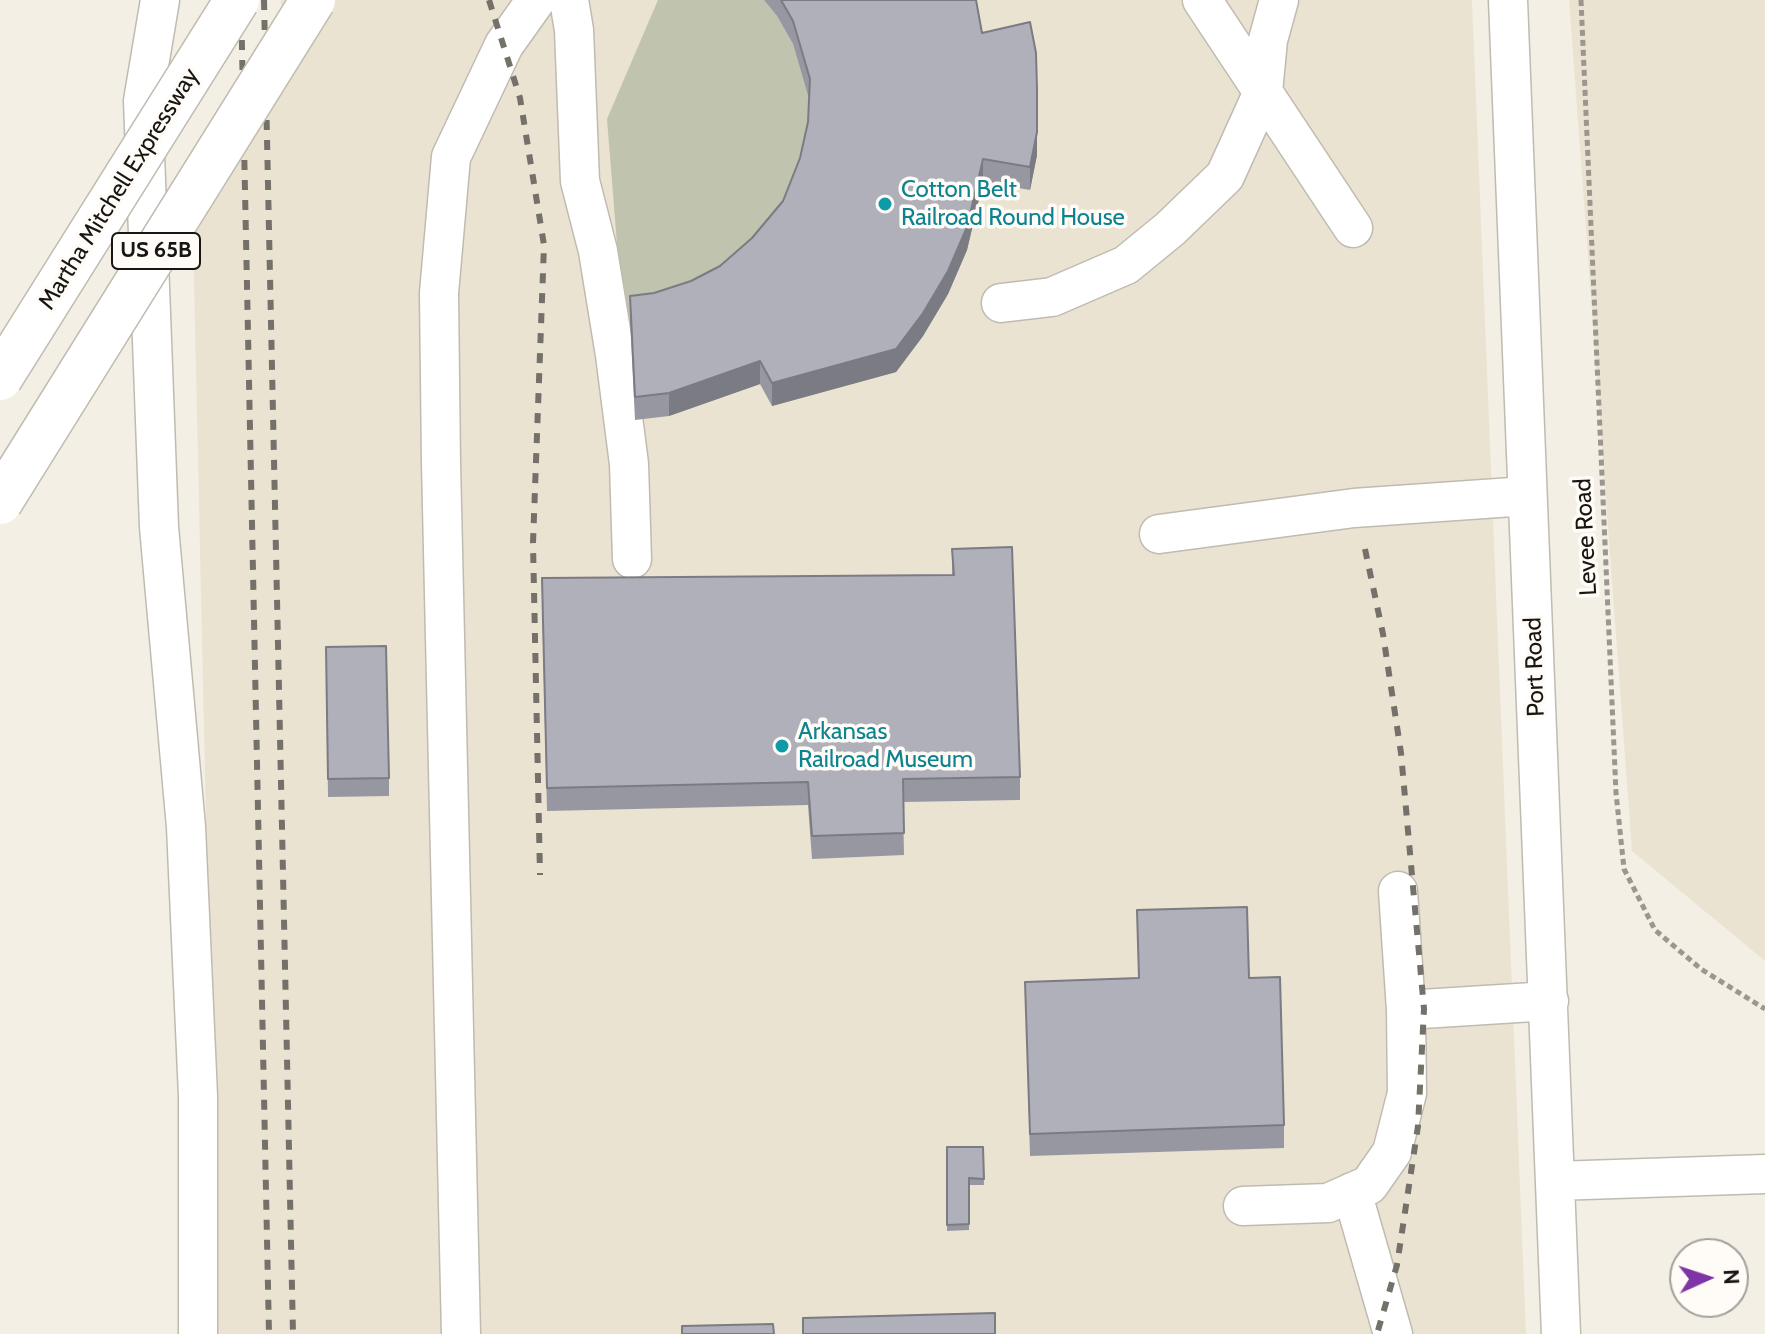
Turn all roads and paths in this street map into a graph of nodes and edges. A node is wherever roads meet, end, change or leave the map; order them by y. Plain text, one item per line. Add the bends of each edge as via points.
1 (160, 0) edge
2 (237, 0) edge
3 (313, 0) edge
4 (536, 0) edge
5 (569, 0) edge
6 (1202, 0) edge
7 (1279, 0) edge
8 (1508, 0) edge
9 (1581, 0) edge
10 (1263, 92) junction
11 (1353, 228) dead end
12 (1001, 303) dead end
13 (0, 378) edge
14 (1527, 496) junction
15 (0, 502) edge
16 (1159, 534) dead end
17 (632, 559) dead end
18 (1398, 891) dead end
19 (1549, 1001) junction
20 (1765, 1009) edge
21 (1406, 1010) junction
22 (1765, 1174) edge
23 (1555, 1181) junction
24 (1352, 1192) junction
25 (1243, 1206) dead end
26 (198, 1334) edge
27 (461, 1334) edge
28 (1393, 1334) edge
29 (1561, 1334) edge

1 - 26 street via 143,101 159,527 186,827 198,1096
2 - 13 highway, Martha Mitchell Expressway / US 65B, bridge
3 - 15 highway, US 65B, bridge
4 - 27 street via 504,45 451,157 439,293
5 - 17 street via 580,181 615,355 629,464
6 - 10 street
7 - 10 street
8 - 14 street, Port Road
9 - 20 path, Levee Road via 1615,777 1624,869 1655,930 1701,969
10 - 11 street
10 - 12 street via 1225,176 1126,265 1052,297
14 - 16 street via 1354,508
14 - 19 street, Port Road
18 - 21 street
19 - 21 street
19 - 23 street, Port Road
21 - 24 street via 1407,1093 1392,1152 1369,1185
22 - 23 street
23 - 29 street, Port Road
24 - 25 street via 1328,1203
24 - 28 street

